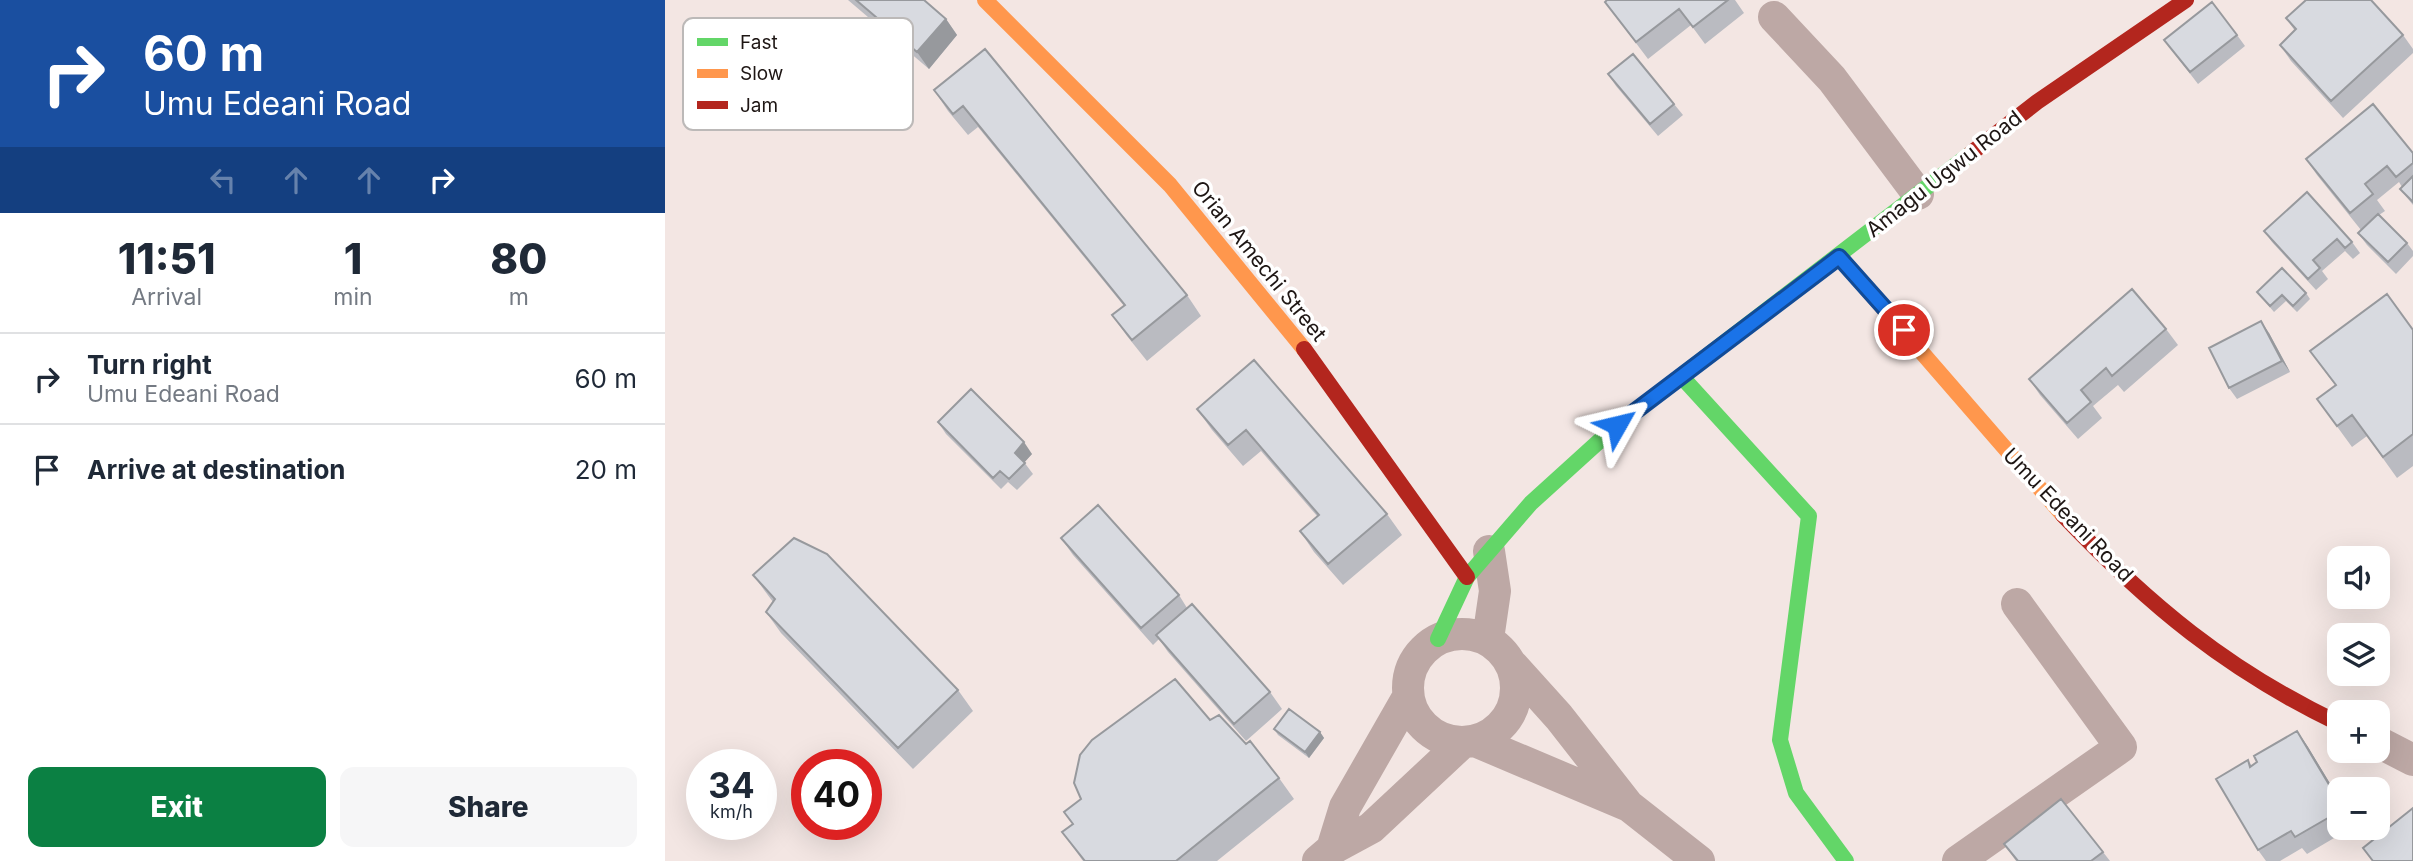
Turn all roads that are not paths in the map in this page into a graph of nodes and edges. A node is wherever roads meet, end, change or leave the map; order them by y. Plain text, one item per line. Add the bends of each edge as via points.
1 (985, 0) edge
2 (2186, 0) edge
3 (1774, 17) dead end
4 (1918, 194) junction
5 (1839, 257) junction
6 (1681, 376) junction
7 (1489, 551) junction
8 (1467, 577) junction
9 (2017, 604) dead end
10 (1438, 639) junction
11 (1488, 639) junction
12 (1513, 666) junction
13 (1409, 697) junction
14 (2327, 717) edge
15 (1469, 742) junction
16 (2390, 748) edge
17 (2413, 760) edge
18 (1629, 807) junction
19 (1325, 855) edge
20 (1699, 861) edge
21 (1846, 861) edge
22 (1958, 861) edge

1 - 8 street, Orian Amechi Street via 1170,185 1324,374
2 - 4 street, Amagu Ugwu Road via 2037,102
3 - 4 street via 1832,79
4 - 5 street, Amagu Ugwu Road
5 - 6 street, Amagu Ugwu Road
5 - 14 street, Umu Edeani Road via 2081,533 2159,609 2243,672
6 - 7 street, Amagu Ugwu Road via 1617,425 1531,503
6 - 21 street via 1809,516 1780,740 1796,793
7 - 8 street, Amagu Ugwu Road
7 - 11 street via 1495,591
8 - 10 street, Amagu Ugwu Road
9 - 22 street via 2121,747
10 - 11 street via 1472,634
10 - 13 street via 1414,663 1408,679
11 - 12 street via 1503,650
12 - 15 street via 1517,689 1512,712 1497,730
12 - 18 street
13 - 15 street via 1427,730 1444,739
13 - 19 street via 1345,807
15 - 18 street
15 - 19 street via 1371,828
16 - 17 street
18 - 20 street

